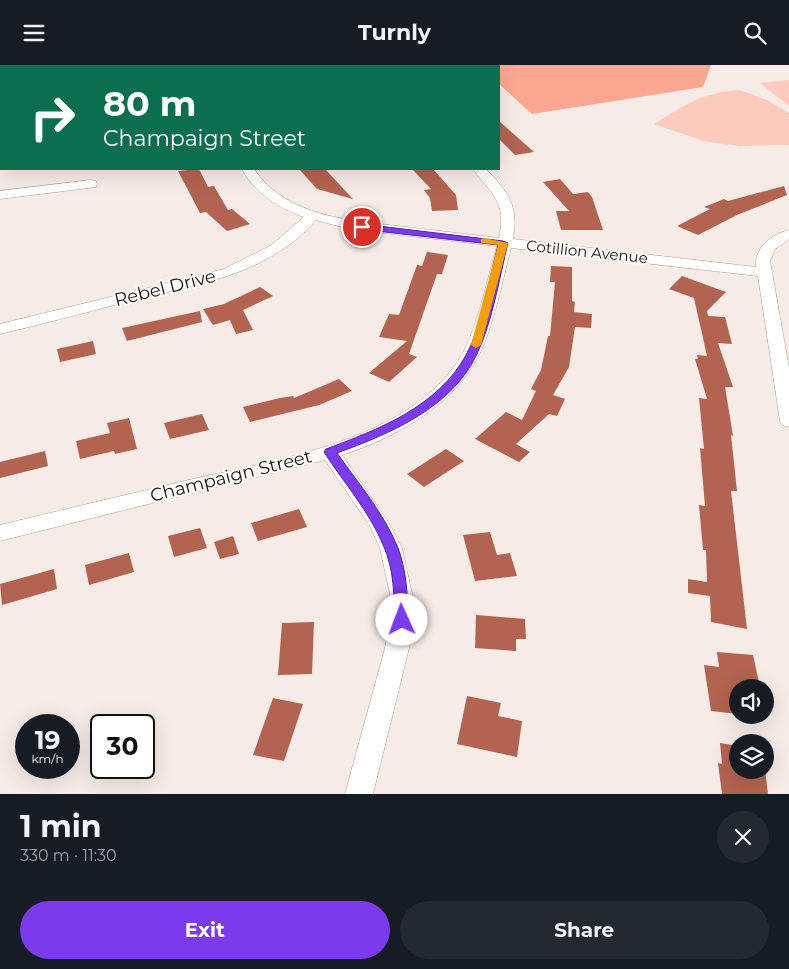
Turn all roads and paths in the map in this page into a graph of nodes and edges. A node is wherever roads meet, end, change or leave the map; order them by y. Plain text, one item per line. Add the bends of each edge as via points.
1 (249, 170) edge
2 (480, 170) edge
3 (92, 184) dead end
4 (0, 195) edge
5 (313, 215) junction
6 (789, 234) edge
7 (503, 243) junction
8 (765, 272) junction
9 (0, 329) edge
10 (789, 421) edge
11 (330, 452) junction
12 (0, 533) edge
13 (359, 794) edge

1 - 5 street, Cotillion Avenue via 271,195
2 - 7 street, Champaign Street via 497,189 507,207 508,223
3 - 4 street
5 - 7 street, Cotillion Avenue via 375,229
5 - 9 street, Rebel Drive via 280,249 228,272
6 - 8 street via 767,247 763,261
7 - 8 street, Cotillion Avenue
7 - 11 street, Champaign Street via 479,336 471,356 457,375 442,392 408,418
8 - 10 street
11 - 12 street, Champaign Street
11 - 13 street via 379,523 392,548 401,593 402,620 397,648

